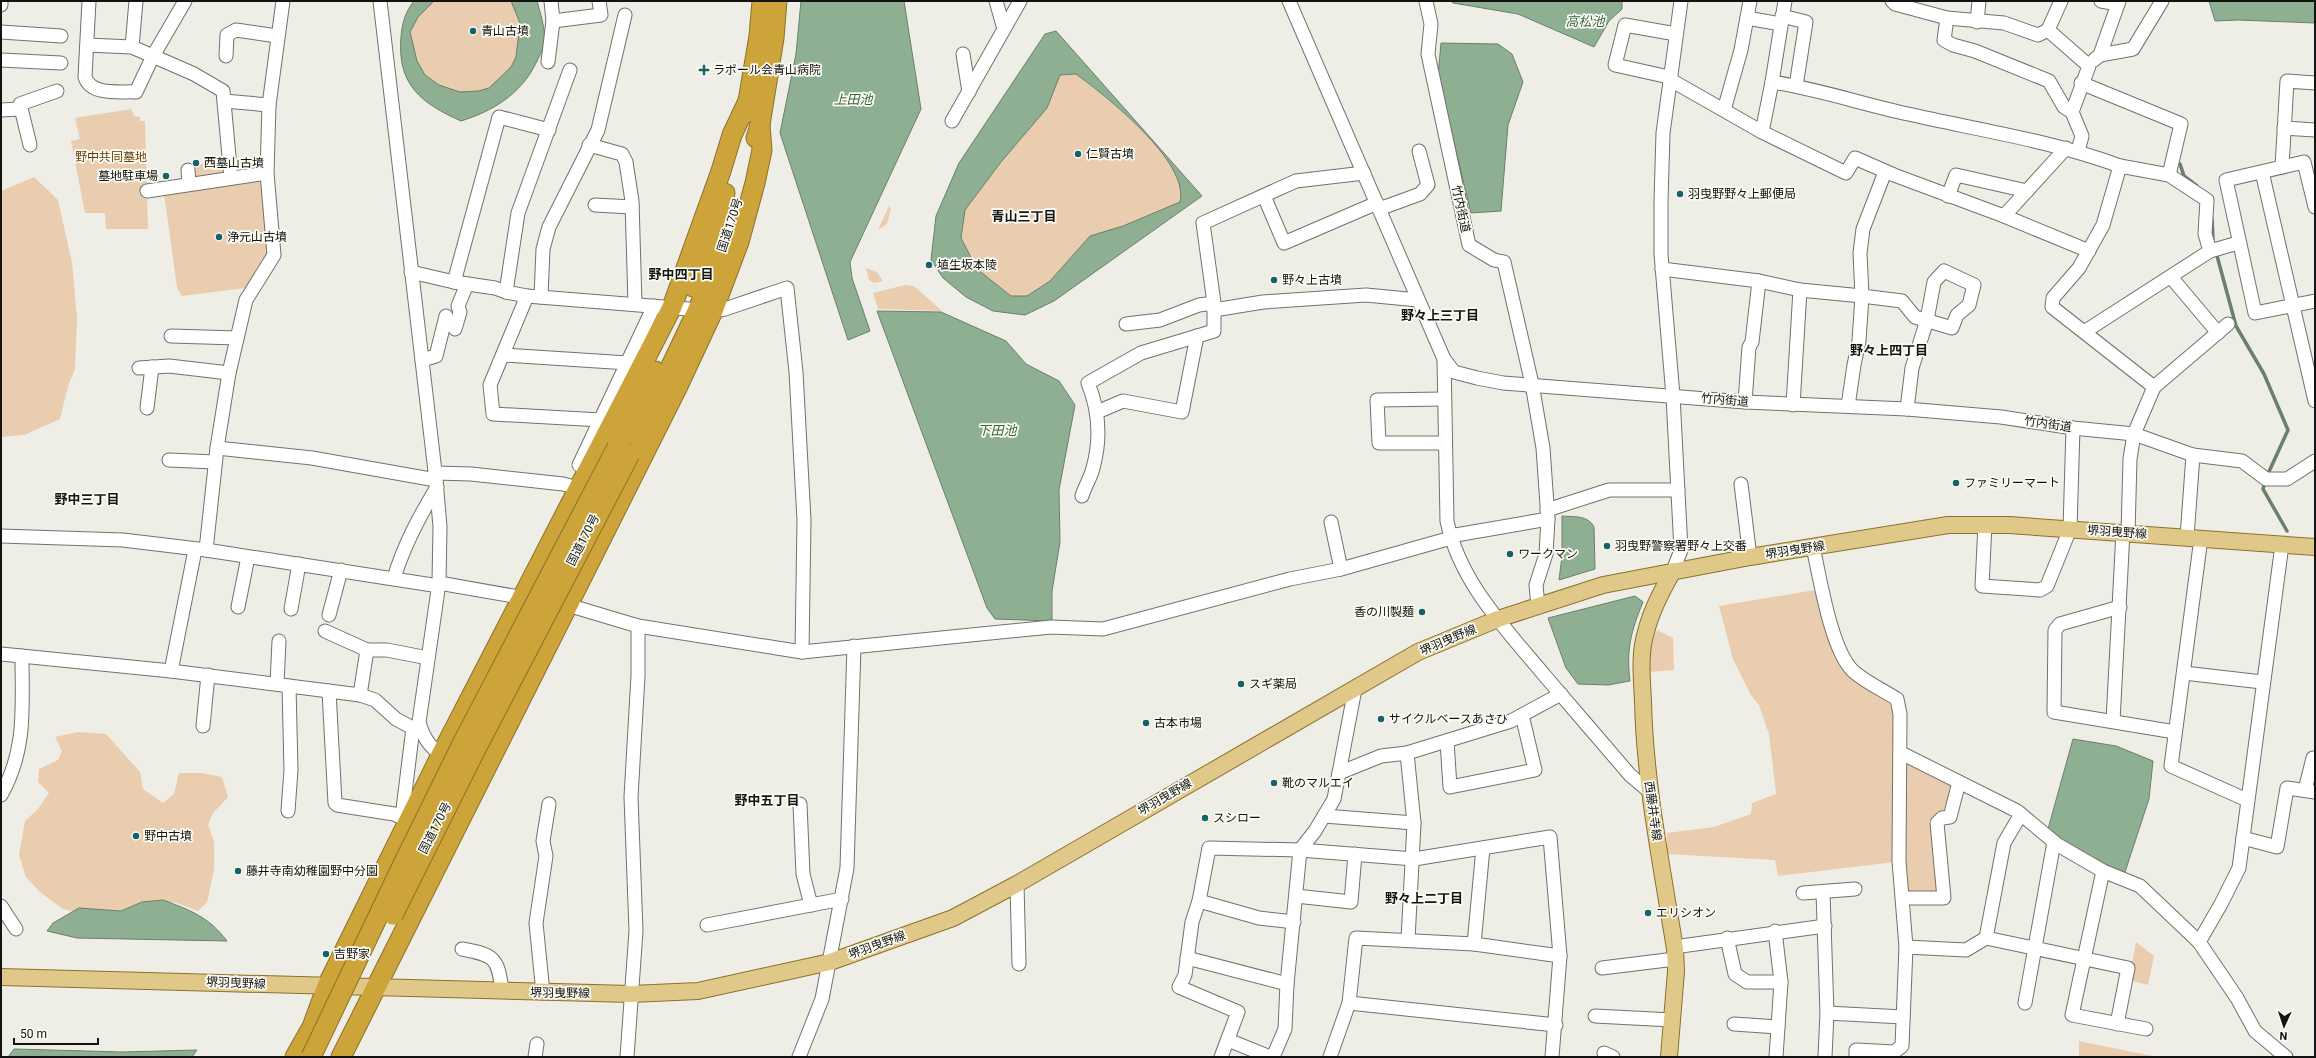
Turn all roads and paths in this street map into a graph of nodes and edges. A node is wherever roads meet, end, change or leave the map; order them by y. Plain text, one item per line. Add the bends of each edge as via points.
1 (1, 1) edge
2 (89, 1) edge
3 (136, 1) edge
4 (186, 1) edge
5 (283, 1) edge
6 (380, 1) edge
7 (551, 1) edge
8 (599, 1) edge
9 (762, 1) edge
10 (777, 1) edge
11 (996, 1) edge
12 (1020, 1) edge
13 (1290, 1) edge
14 (1426, 1) edge
15 (1681, 1) edge
16 (1750, 1) edge
17 (1785, 1) edge
18 (1892, 1) edge
19 (1979, 1) edge
20 (2061, 1) edge
21 (2101, 1) edge
22 (2162, 1) edge
23 (2119, 3) edge
24 (1, 4) edge
25 (625, 15) dead end
26 (1747, 18) junction
27 (1947, 18) junction
28 (1782, 20) junction
29 (553, 22) junction
30 (1977, 22) junction
31 (1004, 29) junction
32 (2048, 30) junction
33 (1, 32) edge
34 (1676, 34) junction
35 (61, 36) dead end
36 (277, 36) junction
37 (88, 45) junction
38 (132, 47) junction
39 (963, 54) dead end
40 (2100, 55) junction
41 (154, 56) junction
42 (226, 56) dead end
43 (1, 60) edge
44 (548, 62) dead end
45 (61, 63) dead end
46 (2089, 66) junction
47 (570, 70) dead end
48 (1669, 78) junction
49 (1772, 82) junction
50 (2081, 83) junction
51 (2315, 83) edge
52 (1796, 86) junction
53 (57, 91) dead end
54 (969, 92) junction
55 (224, 101) junction
56 (269, 105) junction
57 (20, 109) junction
58 (1, 110) edge
59 (1724, 110) junction
60 (2072, 112) junction
61 (952, 121) dead end
62 (2284, 128) junction
63 (549, 130) junction
64 (2315, 130) edge
65 (1762, 132) junction
66 (30, 145) dead end
67 (589, 146) junction
68 (2072, 150) junction
69 (1419, 151) dead end
70 (2120, 166) junction
71 (2282, 167) junction
72 (188, 170) dead end
73 (1885, 172) junction
74 (2262, 172) junction
75 (267, 173) junction
76 (1364, 174) junction
77 (2169, 175) junction
78 (231, 178) junction
79 (189, 184) junction
80 (147, 191) dead end
81 (2027, 191) junction
82 (1264, 196) junction
83 (1948, 196) junction
84 (595, 205) dead end
85 (632, 206) junction
86 (1378, 206) junction
87 (2315, 207) edge
88 (2004, 216) junction
89 (2238, 243) junction
90 (2089, 251) junction
91 (2210, 251) junction
92 (1662, 269) junction
93 (411, 272) junction
94 (2171, 277) junction
95 (1759, 281) junction
96 (460, 283) junction
97 (1800, 290) junction
98 (506, 292) junction
99 (527, 296) junction
100 (1862, 296) junction
101 (541, 298) junction
102 (1418, 300) junction
103 (2315, 300) edge
104 (635, 304) junction
105 (1214, 306) junction
106 (2292, 306) junction
107 (684, 308) junction
108 (446, 316) dead end
109 (1126, 324) dead end
110 (2228, 324) dead end
111 (455, 329) dead end
112 (2084, 332) junction
113 (2218, 333) junction
114 (171, 336) dead end
115 (1197, 336) junction
116 (237, 338) junction
117 (503, 355) junction
118 (1444, 359) junction
119 (422, 360) junction
120 (628, 363) junction
121 (229, 373) junction
122 (1532, 384) junction
123 (2313, 384) edge
124 (2154, 387) junction
125 (1673, 396) junction
126 (1444, 399) junction
127 (2315, 401) edge
128 (1745, 402) junction
129 (1793, 405) junction
130 (1848, 406) junction
131 (147, 408) dead end
132 (1907, 409) junction
133 (1097, 412) junction
134 (601, 420) junction
135 (2074, 428) junction
136 (2134, 434) junction
137 (1445, 443) junction
138 (217, 448) junction
139 (624, 450) junction
140 (2193, 455) junction
141 (169, 460) dead end
142 (2315, 461) edge
143 (215, 462) junction
144 (587, 470) junction
145 (436, 480) junction
146 (1741, 484) dead end
147 (578, 488) junction
148 (1678, 490) junction
149 (1082, 496) dead end
150 (1548, 515) junction
151 (1331, 522) dead end
152 (1985, 524) junction
153 (2070, 529) junction
154 (2125, 533) junction
155 (1, 536) edge
156 (1451, 537) junction
157 (2194, 538) junction
158 (2282, 545) junction
159 (1813, 547) junction
160 (2315, 547) edge
161 (201, 550) junction
162 (248, 557) junction
163 (1750, 557) junction
164 (298, 564) junction
165 (1341, 569) junction
166 (341, 570) junction
167 (1673, 571) junction
168 (394, 578) junction
169 (439, 585) junction
170 (521, 598) junction
171 (567, 604) junction
172 (1538, 606) junction
173 (238, 607) dead end
174 (2120, 607) junction
175 (291, 609) dead end
176 (329, 615) dead end
177 (1498, 619) junction
178 (638, 626) junction
179 (325, 631) dead end
180 (279, 641) dead end
181 (854, 646) junction
182 (367, 650) junction
183 (802, 652) junction
184 (1, 654) edge
185 (22, 656) junction
186 (428, 658) junction
187 (171, 671) junction
188 (2184, 672) junction
189 (208, 676) junction
190 (2262, 682) junction
191 (283, 685) junction
192 (1355, 689) junction
193 (329, 691) junction
194 (1561, 694) junction
195 (360, 695) junction
196 (1522, 715) junction
197 (2113, 721) junction
198 (203, 726) dead end
199 (417, 730) junction
200 (2175, 732) junction
201 (1447, 741) junction
202 (1407, 753) junction
203 (1901, 753) junction
204 (441, 755) junction
205 (2315, 763) edge
206 (1339, 773) junction
207 (7, 774) edge
208 (481, 775) junction
209 (1959, 782) junction
210 (2310, 791) edge
211 (1650, 792) junction
212 (1, 795) edge
213 (2247, 800) junction
214 (549, 804) dead end
215 (800, 804) dead end
216 (288, 811) dead end
217 (2021, 814) junction
218 (1324, 816) junction
219 (405, 819) junction
220 (1414, 823) junction
221 (2242, 838) junction
222 (2054, 842) junction
223 (1483, 848) junction
224 (1300, 850) junction
225 (1355, 854) junction
226 (1414, 858) junction
227 (2103, 872) junction
228 (1017, 884) junction
229 (1855, 889) dead end
230 (1823, 892) junction
231 (1803, 893) dead end
232 (1296, 896) junction
233 (1904, 898) junction
234 (842, 899) junction
235 (1199, 901) junction
236 (811, 905) junction
237 (1, 906) edge
238 (1294, 922) junction
239 (707, 925) dead end
240 (1825, 926) junction
241 (16, 929) dead end
242 (1775, 931) junction
243 (1727, 938) junction
244 (1986, 938) junction
245 (1408, 940) junction
246 (2199, 942) junction
247 (1474, 944) junction
248 (1906, 947) junction
249 (462, 949) dead end
250 (2034, 949) junction
251 (1675, 953) junction
252 (1560, 956) junction
253 (1187, 958) junction
254 (2084, 959) junction
255 (830, 962) junction
256 (1019, 964) dead end
257 (1602, 968) dead end
258 (1, 977) edge
259 (1781, 982) junction
260 (1287, 984) junction
261 (327, 986) junction
262 (374, 988) junction
263 (502, 991) junction
264 (543, 992) junction
265 (632, 994) junction
266 (1350, 1003) junction
267 (2025, 1003) dead end
268 (1827, 1013) junction
269 (1595, 1016) dead end
270 (1903, 1017) junction
271 (1672, 1020) junction
272 (1734, 1024) dead end
273 (2117, 1024) junction
274 (1556, 1025) junction
275 (1778, 1027) junction
276 (2146, 1029) dead end
277 (1228, 1040) junction
278 (295, 1057) edge
279 (311, 1057) edge
280 (325, 1057) edge
281 (341, 1057) edge
282 (627, 1057) edge
283 (799, 1057) edge
284 (1221, 1057) edge
285 (1271, 1057) edge
286 (1331, 1057) edge
287 (1552, 1057) edge
288 (1669, 1057) edge
289 (1776, 1057) edge
290 (1825, 1057) edge
291 (1856, 1057) edge
292 (2286, 1057) edge

1 - 24 street
2 - 37 street
3 - 38 street
4 - 41 street
5 - 36 street
6 - 93 street
7 - 29 street
8 - 29 street via 601,15
9 - 107 highway, 国道170号 via 759,36 742,136 715,229
10 - 107 highway via 774,38 760,126 762,150 739,242
11 - 31 street
12 - 31 street
13 - 76 street
14 - 122 street, 竹内街道 via 1431,24 1428,54 1468,245 1494,260 1504,262
15 - 34 street
16 - 26 street
17 - 28 street
18 - 27 street
19 - 30 street
20 - 32 street
21 - 23 street
22 - 40 street via 2133,49
23 - 40 street
25 - 67 street via 598,130
26 - 28 street
26 - 59 street
27 - 30 street
27 - 60 street via 1944,40 2049,81 2064,107
28 - 49 street
28 - 52 street via 1806,22
29 - 44 street
30 - 32 street via 2004,24 2038,35
31 - 54 street
32 - 46 street
33 - 35 street
34 - 48 street
34 - 48 street via 1625,25 1615,65
36 - 42 street via 236,30 227,35
36 - 56 street
37 - 38 street
37 - 41 street via 85,77 87,84 96,90 136,92
38 - 41 street
39 - 54 street
40 - 46 street
41 - 55 street via 194,74 223,91
43 - 45 street
46 - 50 street
47 - 63 street
48 - 59 street
48 - 92 street via 1663,133
49 - 52 street
49 - 65 street
50 - 60 street
50 - 77 street via 2181,124
51 - 62 street via 2287,81
52 - 68 street via 1905,114
53 - 57 street via 20,104
54 - 61 street
55 - 56 street
55 - 78 street
56 - 75 street
57 - 58 street
57 - 66 street
59 - 65 street
60 - 68 street via 2082,136
62 - 64 street
62 - 71 street
63 - 96 street via 499,117
63 - 98 street via 518,213
65 - 73 street via 1846,173 1855,158
67 - 85 street via 622,154 626,162
67 - 101 street via 549,227 543,249
68 - 70 street
68 - 81 street
69 - 86 street via 1428,185 1420,194
70 - 77 street
70 - 90 street via 2103,225
71 - 74 street
71 - 87 street via 2304,162
72 - 79 street
73 - 83 street
73 - 100 street via 1864,229 1860,252
74 - 89 street via 2226,180
74 - 106 street
75 - 78 street
75 - 116 street via 274,255 246,300
76 - 82 street via 1296,181
76 - 86 street
77 - 91 street via 2207,200 2205,234
78 - 79 street
79 - 80 street
81 - 83 street via 1956,175
81 - 88 street
82 - 86 street via 1284,243
82 - 105 street via 1203,222
83 - 88 street
84 - 85 street
85 - 104 street
86 - 102 street
88 - 90 street
89 - 91 street
89 - 106 street via 2255,313
90 - 112 street via 2079,268 2053,298 2052,307
91 - 94 street
92 - 95 street
92 - 125 street
93 - 96 street
93 - 119 street
94 - 112 street
94 - 113 street
95 - 97 street
95 - 128 street via 1752,342 1749,346
96 - 98 street
96 - 111 street via 460,312
97 - 100 street
97 - 129 street
98 - 99 street
99 - 101 street
99 - 117 street
100 - 130 street via 1859,341
100 - 132 street via 1902,301 1915,317 1927,320 1912,368
101 - 104 street
102 - 105 street via 1366,295
102 - 118 street
103 - 106 street
104 - 107 street
105 - 109 street via 1199,305 1160,320
105 - 115 street via 1214,331
106 - 123 street
107 - 120 street
107 - 139 highway, 国道170号
107 - 144 highway
107 - 171 highway via 677,388
107 - 183 street via 725,309 786,288 796,372 804,520
108 - 119 street via 436,356
110 - 113 street
112 - 124 street
113 - 124 street
114 - 116 street
115 - 133 street via 1141,352 1088,383
115 - 133 street via 1182,412 1123,401
116 - 121 street
117 - 120 street
117 - 134 street via 490,385 493,414
118 - 122 street via 1454,372 1503,383
118 - 126 street
119 - 145 street
120 - 134 street
121 - 131 street via 169,366 145,368
121 - 138 street
122 - 125 street, 竹内街道
122 - 150 street via 1543,448
123 - 127 street
124 - 136 street
125 - 128 street, 竹内街道
125 - 148 street
126 - 137 street
126 - 137 street via 1377,400 1379,444
128 - 129 street, 竹内街道
129 - 130 street, 竹内街道
130 - 132 street, 竹内街道
132 - 135 street, 竹内街道 via 2001,417
133 - 149 street via 1093,468
134 - 144 street via 579,465
135 - 136 street, 竹内街道
135 - 153 street
136 - 140 street, 竹内街道
136 - 154 street
137 - 156 street via 1447,521
138 - 143 street
138 - 145 street via 299,456
139 - 279 highway, 国道170号, bridge via 463,742
139 - 280 highway, 国道170号, bridge
140 - 142 street, 竹内街道 via 2242,461 2266,479 2287,479
140 - 157 street
141 - 143 street
143 - 161 street
144 - 147 highway
145 - 147 street via 471,474 563,484
145 - 168 street via 403,548
145 - 169 street via 440,527
146 - 163 street
147 - 170 highway
148 - 150 street via 1609,490
148 - 167 street via 1681,550
150 - 156 street
150 - 172 street via 1546,554 1536,585
151 - 165 street
152 - 153 main road, 堺羽曳野線
152 - 153 street via 1982,586 2040,590 2047,586
152 - 159 main road, 堺羽曳野線 via 1948,524
153 - 154 main road, 堺羽曳野線
154 - 157 main road, 堺羽曳野線
154 - 174 street
155 - 161 street via 123,540
156 - 165 street
156 - 177 street via 1463,567
157 - 158 main road, 堺羽曳野線
157 - 188 street
158 - 160 main road, 堺羽曳野線
158 - 190 street
159 - 163 main road, 堺羽曳野線
159 - 203 street via 1828,617 1846,661 1853,671 1897,699
161 - 162 street
161 - 187 street
162 - 164 street
162 - 173 street
163 - 167 main road, 堺羽曳野線
164 - 166 street
164 - 175 street
165 - 181 street via 1103,629 1051,627 980,636
166 - 168 street
166 - 176 street
167 - 172 main road, 堺羽曳野線 via 1603,586
167 - 211 main road, 西藤井寺線 via 1651,616 1643,647 1643,728
168 - 169 street
169 - 170 street
169 - 186 street
170 - 171 street
170 - 204 highway
171 - 178 street
171 - 208 highway
172 - 177 main road, 堺羽曳野線
174 - 197 street
174 - 197 street via 2060,624 2055,630 2054,712
177 - 192 main road, 堺羽曳野線 via 1418,652
177 - 194 street
178 - 183 street
178 - 265 street via 638,676 631,797 636,931
179 - 182 street
180 - 191 street
181 - 183 street
181 - 234 street via 847,868
182 - 186 street via 388,650
182 - 195 street
184 - 185 street
185 - 187 street
185 - 207 street via 22,738
186 - 199 street
187 - 189 street
188 - 190 street
188 - 200 street
189 - 191 street
189 - 198 street
190 - 213 street
191 - 193 street
191 - 216 street via 291,770
192 - 206 street
192 - 228 main road, 堺羽曳野線
193 - 195 street
193 - 219 street via 334,802 337,806 394,814
194 - 196 street
194 - 211 street via 1630,775
195 - 199 street via 375,700 396,719
196 - 201 street via 1511,721
196 - 201 street via 1535,770 1450,787
197 - 200 street
199 - 204 street
199 - 219 street
200 - 213 street via 2171,766
201 - 202 street
202 - 206 street via 1382,756
202 - 220 street
203 - 209 street
203 - 233 street via 1898,824
204 - 208 street
204 - 219 highway
205 - 210 street via 2313,758
206 - 218 street via 1334,799
207 - 212 street
208 - 262 highway
209 - 217 street
209 - 233 street via 1950,817 1942,818 1937,823 1944,898
210 - 221 street via 2287,788 2278,847
211 - 251 main road, 西藤井寺線
213 - 221 street
214 - 264 street via 543,841 546,856 536,923
215 - 236 street via 802,874
217 - 222 street
217 - 244 street via 2004,843
218 - 220 street
218 - 224 street
219 - 261 highway
220 - 226 street
221 - 246 street via 2239,868
222 - 227 street
222 - 250 street
223 - 226 street
223 - 247 street
223 - 252 street via 1550,838
224 - 225 street
224 - 232 street
224 - 235 street via 1208,848
225 - 226 street
225 - 232 street via 1351,902
226 - 245 street
227 - 246 street via 2140,886
227 - 254 street
228 - 255 main road, 堺羽曳野線 via 953,918
228 - 256 street
229 - 230 street
230 - 231 street
230 - 240 street
232 - 238 street
233 - 248 street
234 - 236 street
234 - 255 street
235 - 238 street via 1259,918
235 - 253 street via 1192,922
236 - 239 street
237 - 241 street
238 - 260 street
240 - 242 street
240 - 268 street
242 - 243 street
242 - 259 street
243 - 251 street
243 - 259 street via 1735,974 1747,982
244 - 248 street via 1966,950
244 - 250 street
245 - 247 street
245 - 266 street via 1356,938
246 - 292 street via 2238,998 2255,1031
247 - 252 street
248 - 270 street
249 - 263 street via 486,954 499,967
250 - 254 street
250 - 267 street
251 - 257 street
251 - 271 main road, 西藤井寺線
252 - 274 street
253 - 260 street
253 - 277 street via 1185,975 1179,987 1238,1012
254 - 273 street via 2128,968
254 - 273 street via 2072,1015
255 - 265 main road, 堺羽曳野線 via 698,991
255 - 283 street via 822,999
258 - 261 main road, 堺羽曳野線
259 - 275 street
260 - 285 street via 1285,1029
261 - 262 main road, 堺羽曳野線
261 - 278 highway via 312,1027
262 - 263 main road, 堺羽曳野線
262 - 281 highway
263 - 264 main road, 堺羽曳野線
264 - 265 main road, 堺羽曳野線
265 - 282 street
266 - 274 street
266 - 286 street
268 - 270 street
268 - 290 street
269 - 271 street
270 - 291 street via 1902,1046 1894,1052 1856,1050
271 - 288 main road, 西藤井寺線
272 - 275 street
273 - 276 street
274 - 287 street
275 - 289 street
277 - 284 street
277 - 285 street

